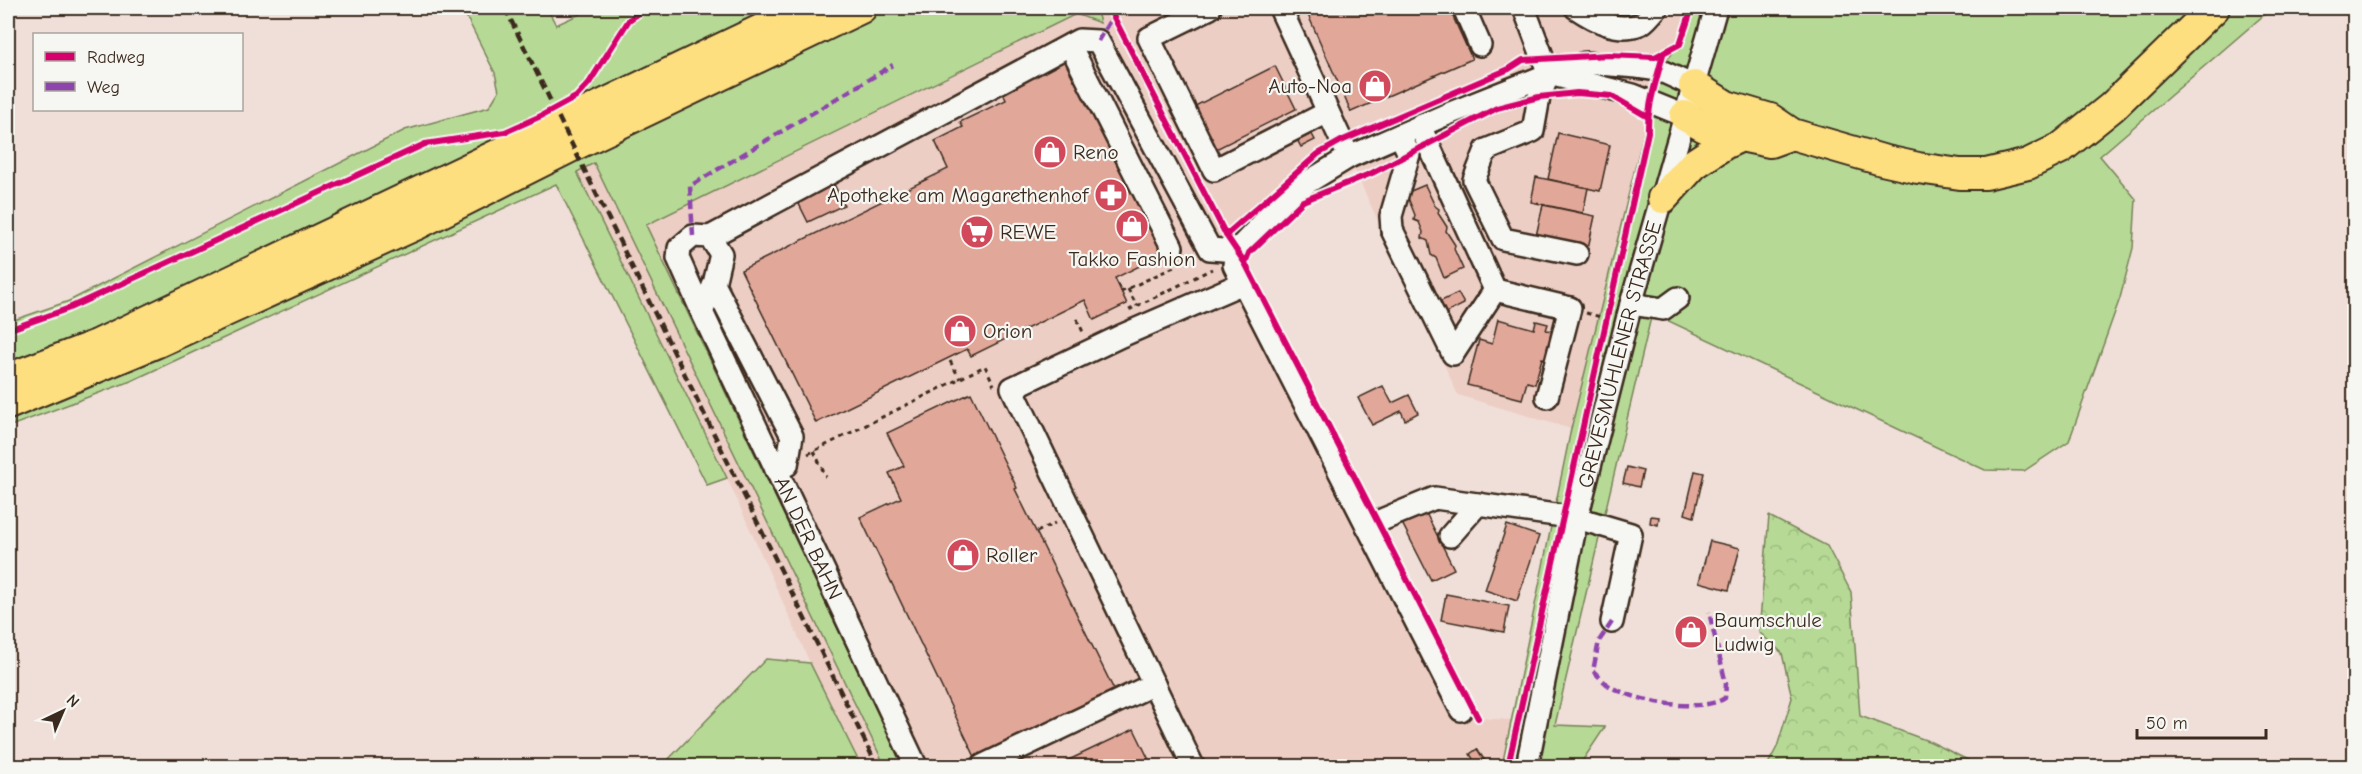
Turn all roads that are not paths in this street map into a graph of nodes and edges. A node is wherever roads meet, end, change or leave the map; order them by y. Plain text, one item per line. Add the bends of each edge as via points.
1 (807, 8) edge
2 (861, 8) edge
3 (1210, 8) edge
4 (1280, 8) edge
5 (1464, 8) edge
6 (1524, 8) edge
7 (1576, 8) edge
8 (1657, 8) edge
9 (1716, 8) edge
10 (2214, 8) edge
11 (1070, 45) junction
12 (1480, 45) dead end
13 (1549, 74) junction
14 (1694, 86) junction
15 (1328, 112) junction
16 (1685, 116) junction
17 (1410, 130) junction
18 (1792, 134) junction
19 (1742, 136) junction
20 (1409, 154) junction
21 (1349, 157) junction
22 (1163, 163) junction
23 (1136, 176) junction
24 (1663, 198) junction
25 (710, 237) junction
26 (1463, 250) dead end
27 (1236, 251) junction
28 (1577, 254) dead end
29 (1176, 256) road end
30 (1243, 283) junction
31 (714, 284) junction
32 (1495, 290) junction
33 (1678, 298) dead end
34 (1631, 304) junction
35 (702, 312) junction
36 (8, 378) edge
37 (1547, 398) dead end
38 (8, 404) edge
39 (781, 468) junction
40 (1478, 504) junction
41 (1577, 518) junction
42 (1367, 526) junction
43 (1450, 536) dead end
44 (1612, 622) dead end
45 (1154, 684) junction
46 (1461, 710) dead end
47 (916, 766) edge
48 (982, 766) edge
49 (1193, 766) edge
50 (1527, 766) edge

1 - 36 highway via 97,345
2 - 38 highway via 417,224
3 - 15 street via 1149,38 1214,170
4 - 15 street
5 - 12 street
6 - 13 street
7 - 8 street via 1596,22 1619,27 1641,24
9 - 14 street, GREVESMÜHLENER STRASSE
10 - 18 highway via 2086,128 2061,148 2028,164 1986,174 1960,174 1882,160
11 - 22 street via 1079,40 1098,41
11 - 23 street
11 - 25 street
13 - 14 street via 1586,63 1637,67 1659,70
13 - 16 street via 1633,95
13 - 17 street
13 - 28 street via 1539,97 1533,131 1486,150 1474,180 1503,239
14 - 16 street, GREVESMÜHLENER STRASSE
14 - 18 highway via 1726,106 1770,119
15 - 21 street
16 - 19 highway via 1705,127
16 - 24 street, GREVESMÜHLENER STRASSE
17 - 20 street
17 - 21 street
17 - 32 street
18 - 19 highway via 1770,142
19 - 24 highway via 1707,154
20 - 26 street via 1425,169
20 - 32 street via 1391,216 1392,230 1453,354
21 - 27 street via 1295,190
22 - 23 street
22 - 27 street via 1210,249
23 - 29 street
24 - 34 street, GREVESMÜHLENER STRASSE
25 - 31 street via 721,254
25 - 35 street, AN DER BAHN via 693,236 679,249 678,258
27 - 30 street via 1234,265
30 - 42 street
30 - 45 street via 1012,388
31 - 35 street
31 - 39 street via 792,436
32 - 37 street via 1570,308
33 - 34 street via 1663,309
34 - 41 street, GREVESMÜHLENER STRASSE
35 - 39 street, AN DER BAHN
39 - 47 street, AN DER BAHN
40 - 41 street
40 - 42 street via 1435,498
40 - 43 street
41 - 44 street via 1631,534
41 - 50 street, GREVESMÜHLENER STRASSE
42 - 46 street
45 - 48 street
45 - 49 street

